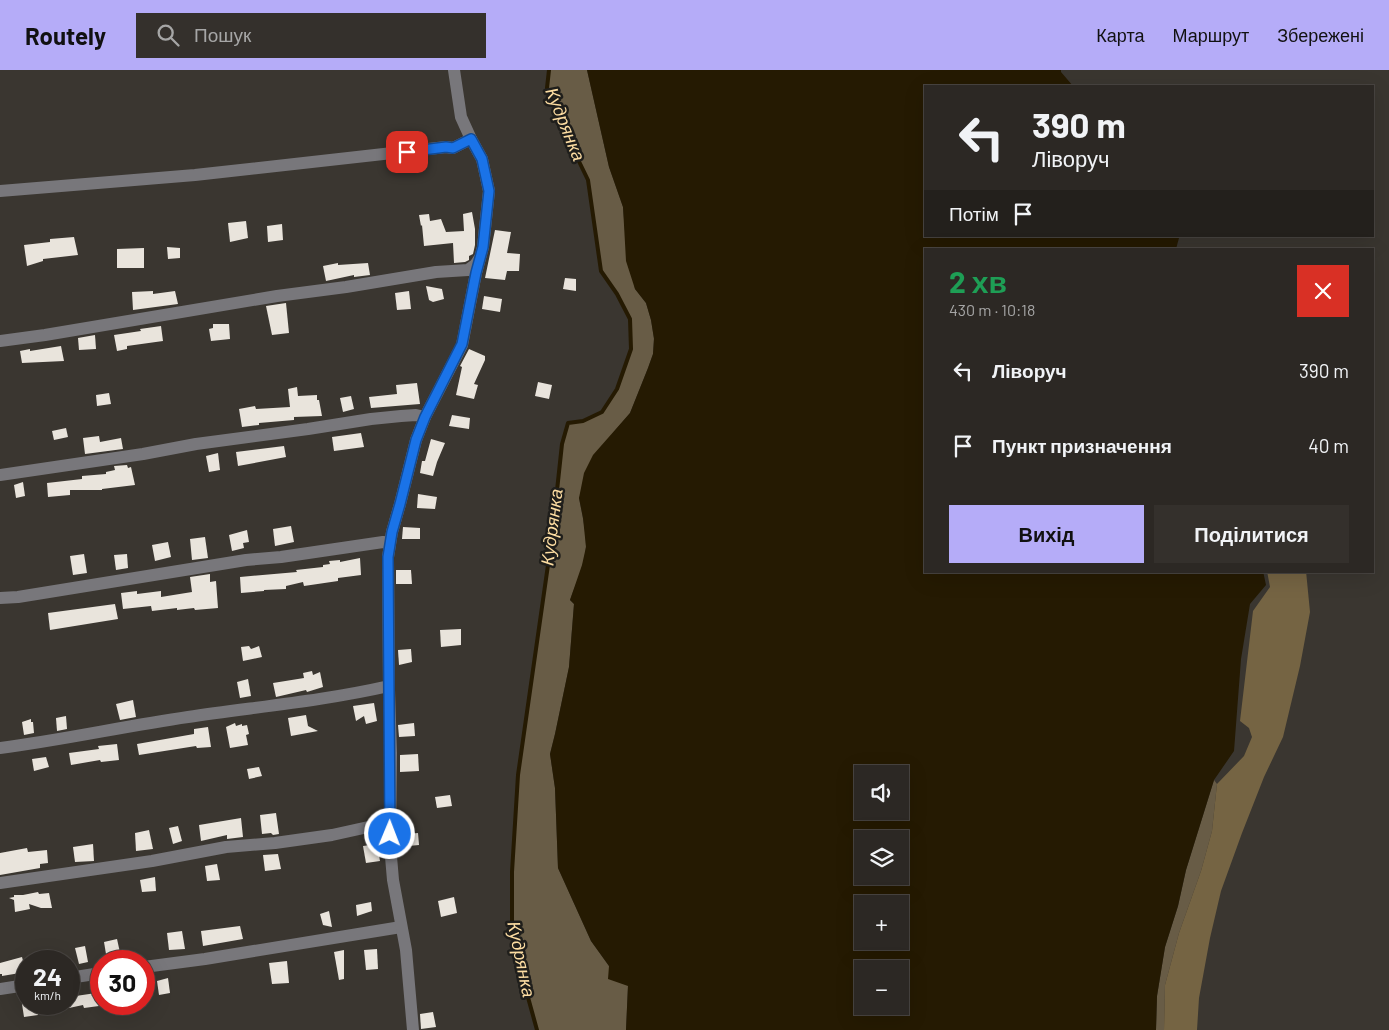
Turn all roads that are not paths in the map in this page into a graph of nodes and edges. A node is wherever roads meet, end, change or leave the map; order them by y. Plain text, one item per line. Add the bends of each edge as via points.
1 (454, 70) edge
2 (471, 139) junction
3 (0, 191) edge
4 (481, 257) junction
5 (0, 341) edge
6 (425, 417) junction
7 (0, 475) edge
8 (390, 543) junction
9 (0, 598) edge
10 (389, 686) junction
11 (0, 748) edge
12 (390, 822) junction
13 (0, 883) edge
14 (402, 926) junction
15 (155, 966) edge
16 (15, 987) edge
17 (0, 989) edge
18 (414, 1030) edge

1 - 2 street via 461,116
2 - 3 street via 453,148
2 - 4 street via 482,159 489,191
4 - 5 street via 468,270 277,296
4 - 6 street via 462,344
6 - 7 street via 371,419
6 - 8 street via 416,440
8 - 9 street
8 - 10 street
10 - 11 street
10 - 12 street
12 - 13 street via 332,835 226,847
12 - 14 street via 393,880
14 - 15 street
14 - 18 street
16 - 17 street

